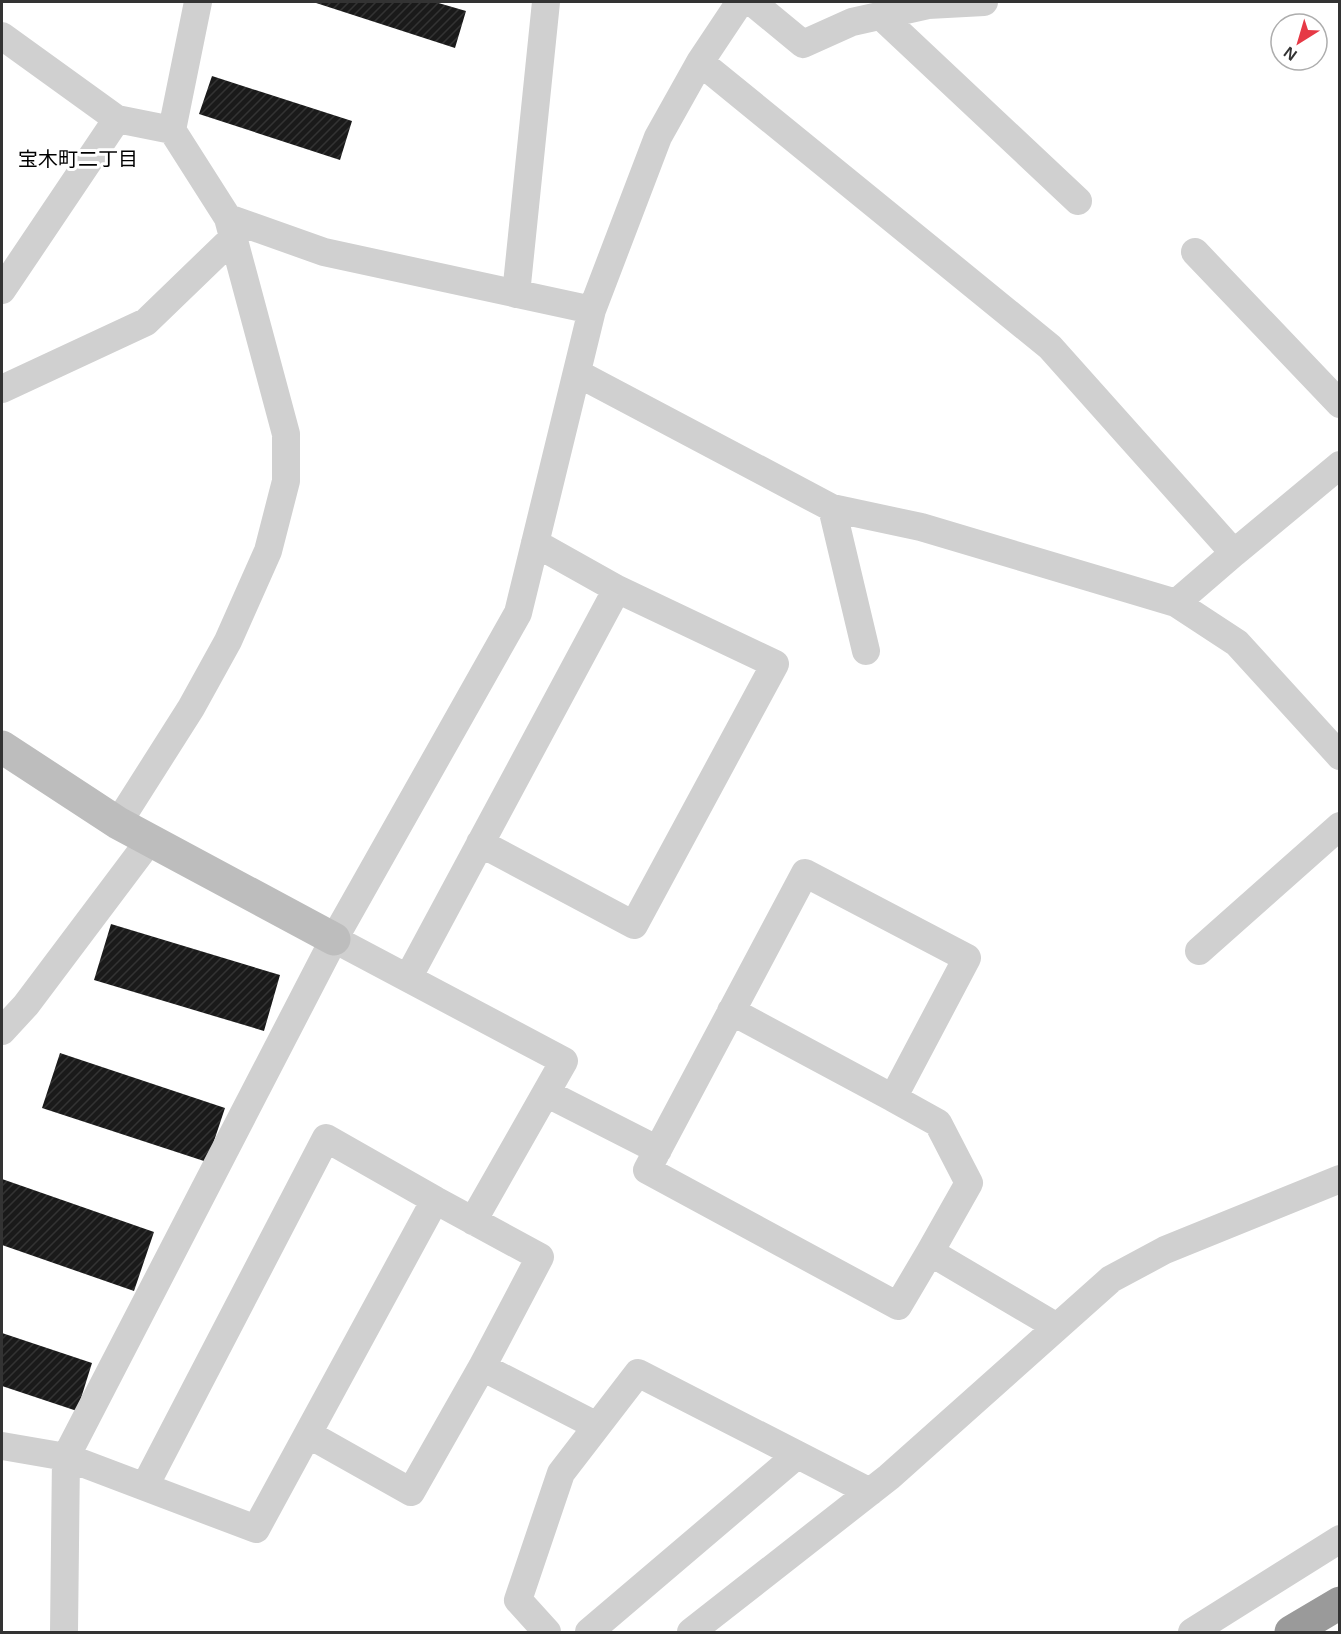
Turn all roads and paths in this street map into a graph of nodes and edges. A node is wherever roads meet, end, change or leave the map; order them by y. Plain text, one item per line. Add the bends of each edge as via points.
1 (198, 2) edge
2 (546, 2) edge
3 (740, 2) edge
4 (752, 2) edge
5 (984, 2) edge
6 (881, 16) junction
7 (2, 36) edge
8 (699, 62) junction
9 (117, 119) junction
10 (172, 130) junction
11 (1078, 201) dead end
12 (231, 227) junction
13 (1196, 252) dead end
14 (2, 290) edge
15 (516, 294) junction
16 (592, 310) junction
17 (577, 373) junction
18 (2, 389) edge
19 (1340, 404) edge
20 (1340, 465) edge
21 (832, 508) junction
22 (535, 543) junction
23 (1234, 553) junction
24 (617, 589) junction
25 (1176, 603) junction
26 (866, 651) dead end
27 (2, 747) edge
28 (1340, 756) edge
29 (118, 823) junction
30 (1340, 826) edge
31 (150, 840) junction
32 (480, 843) junction
33 (334, 939) junction
34 (1199, 951) dead end
35 (408, 978) junction
36 (731, 1011) junction
37 (2, 1031) edge
38 (546, 1093) junction
39 (893, 1098) junction
40 (658, 1150) junction
41 (1340, 1179) edge
42 (435, 1200) junction
43 (472, 1221) junction
44 (930, 1251) junction
45 (1057, 1327) junction
46 (482, 1366) junction
47 (597, 1426) junction
48 (308, 1434) junction
49 (2, 1446) edge
50 (797, 1455) junction
51 (66, 1457) junction
52 (145, 1486) junction
53 (870, 1492) junction
54 (1340, 1539) edge
55 (1340, 1603) edge
56 (64, 1632) edge
57 (547, 1632) edge
58 (589, 1632) edge
59 (691, 1632) edge
60 (1192, 1632) edge
61 (1291, 1632) edge

1 - 10 street
2 - 15 street
3 - 8 street
4 - 6 street via 803,44 852,22
5 - 6 street via 928,5
6 - 11 street
7 - 9 street
8 - 16 street via 658,137
8 - 23 street via 1050,347
9 - 10 street
9 - 14 street
10 - 12 street
12 - 15 street via 324,252
12 - 18 street via 146,322
12 - 29 street via 286,434 286,481 268,550 228,641
13 - 19 street
15 - 16 street
16 - 17 street
17 - 21 street
17 - 22 street
20 - 23 street
21 - 25 street via 921,527
21 - 26 street
22 - 24 street
22 - 33 street via 518,613
23 - 25 street
24 - 32 street
24 - 32 street via 775,664 634,925
25 - 28 street via 1237,643
27 - 29 street
29 - 31 street
30 - 34 street
31 - 33 street
31 - 37 street via 26,1005
32 - 35 street
33 - 35 street
33 - 51 street
35 - 38 street via 564,1061
36 - 39 street
36 - 39 street via 805,873 968,958
36 - 40 street
38 - 40 street
38 - 43 street
39 - 44 street via 938,1123 969,1183
40 - 44 street via 647,1170 898,1306
41 - 45 street via 1165,1250 1111,1279
42 - 43 street
42 - 48 street
42 - 52 street via 326,1138
43 - 46 street via 540,1257
44 - 45 street
45 - 53 street
46 - 47 street
46 - 48 street via 411,1492
47 - 50 street via 638,1373
47 - 57 street via 561,1473 518,1600
48 - 52 street via 256,1529
49 - 51 street
50 - 53 street
50 - 58 street
51 - 52 street
51 - 56 street
53 - 59 street
54 - 60 street
55 - 61 highway

